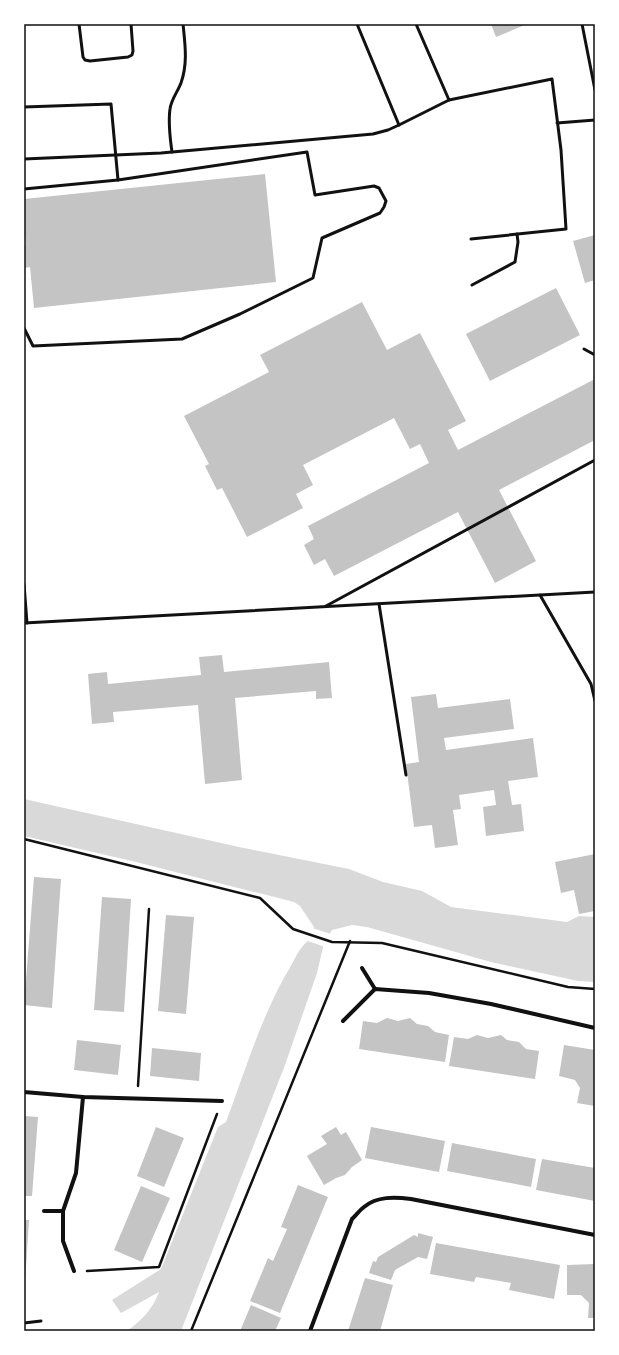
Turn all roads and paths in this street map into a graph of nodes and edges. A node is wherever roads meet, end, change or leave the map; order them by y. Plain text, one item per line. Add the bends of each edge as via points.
1 (79, 24) edge
2 (131, 24) edge
3 (183, 24) edge
4 (357, 24) edge
5 (416, 24) edge
6 (582, 24) edge
7 (595, 90) edge
8 (449, 100) junction
9 (24, 107) edge
10 (595, 120) edge
11 (557, 123) junction
12 (399, 125) junction
13 (172, 152) junction
14 (115, 156) junction
15 (24, 159) edge
16 (118, 180) junction
17 (24, 189) edge
18 (517, 234) junction
19 (470, 239) dead end
20 (472, 285) dead end
21 (24, 328) edge
22 (584, 349) dead end
23 (595, 355) edge
24 (595, 460) edge
25 (24, 584) edge
26 (595, 592) edge
27 (540, 595) junction
28 (379, 604) junction
29 (325, 607) junction
30 (26, 623) edge
31 (595, 701) edge
32 (406, 775) dead end
33 (24, 838) edge
34 (149, 909) dead end
35 (350, 941) junction
36 (362, 968) dead end
37 (374, 989) junction
38 (595, 989) edge
39 (343, 1021) dead end
40 (595, 1028) edge
41 (24, 1092) edge
42 (82, 1097) junction
43 (137, 1098) junction
44 (222, 1100) joint
45 (44, 1211) dead end
46 (63, 1211) junction
47 (595, 1235) edge
48 (74, 1271) joint
49 (41, 1321) dead end
50 (24, 1323) edge
51 (192, 1331) edge
52 (310, 1331) edge

1 - 2 lane via 83,57 90,61 132,55
3 - 13 lane via 186,57 184,72 170,107
4 - 12 lane
5 - 8 lane
6 - 7 lane
8 - 11 lane via 552,79
8 - 12 lane
9 - 14 lane via 111,104
10 - 11 lane
11 - 18 lane via 566,229
12 - 13 lane via 373,134
13 - 14 lane
14 - 15 lane
14 - 16 lane
16 - 17 lane
16 - 21 lane via 308,152 315,195 374,186 380,188 386,201 380,213 322,238 313,278 182,339 33,346
18 - 19 lane
18 - 20 lane via 515,262
22 - 23 lane
24 - 29 lane
25 - 30 lane
26 - 27 lane
27 - 28 lane
27 - 31 lane via 591,684
28 - 29 lane
28 - 32 lane
29 - 30 lane
33 - 35 path via 260,898 293,929 332,942
34 - 43 path
35 - 38 path via 382,943 568,986
35 - 51 path
36 - 37 street
37 - 39 street
37 - 40 street via 429,993 491,1004
41 - 42 street
42 - 43 street
42 - 46 street via 76,1173
43 - 44 street
44 - 48 path via 159,1267
45 - 46 street
46 - 48 street via 63,1241
47 - 52 street via 398,1197 376,1200 364,1206 352,1219
49 - 50 lane

